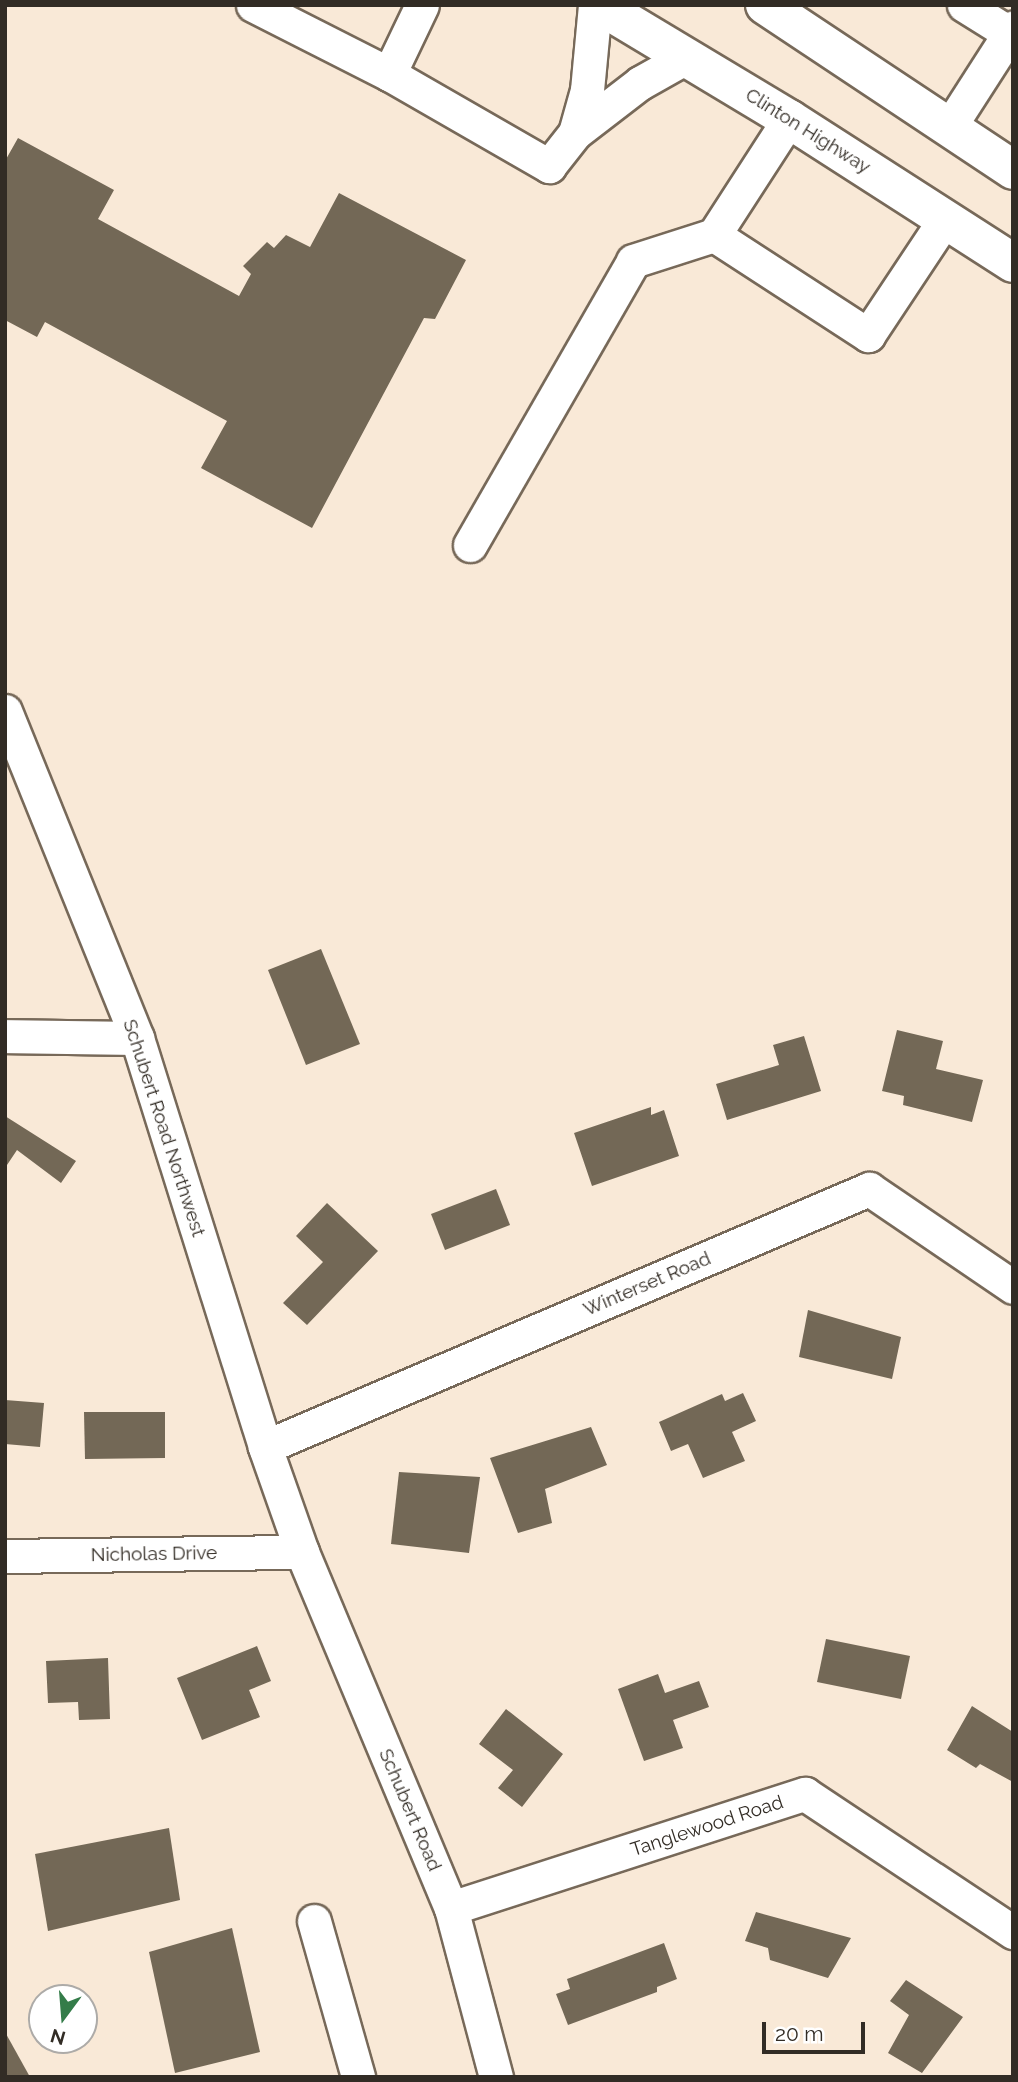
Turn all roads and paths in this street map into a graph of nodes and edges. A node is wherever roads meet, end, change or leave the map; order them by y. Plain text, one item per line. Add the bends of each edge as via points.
1 (253, 5) edge
2 (422, 5) edge
3 (597, 5) edge
4 (765, 5) edge
5 (964, 5) edge
6 (1011, 30) edge
7 (688, 57) junction
8 (389, 74) junction
9 (789, 118) junction
10 (950, 126) junction
11 (575, 133) junction
12 (1013, 170) edge
13 (945, 219) junction
14 (714, 236) junction
15 (1013, 263) edge
16 (470, 545) dead end
17 (5, 711) edge
18 (5, 1036) edge
19 (137, 1038) junction
20 (1013, 1287) edge
21 (264, 1447) junction
22 (302, 1552) junction
23 (5, 1556) edge
24 (452, 1908) junction
25 (314, 1921) dead end
26 (1013, 1932) edge
27 (358, 2077) edge
28 (496, 2077) edge

1 - 8 street
2 - 8 street
3 - 7 highway, Clinton Highway
3 - 11 street via 586,90
4 - 10 highway
5 - 6 street
6 - 10 street
7 - 9 highway, Clinton Highway
7 - 11 street via 640,83
8 - 11 street via 549,166
9 - 13 highway, Clinton Highway
9 - 14 street
10 - 12 highway
13 - 14 street via 868,335
13 - 15 highway, Clinton Highway
14 - 16 street via 633,261
17 - 19 street, Schubert Road Northwest
18 - 19 street
19 - 21 street, Schubert Road Northwest
20 - 21 street, Winterset Road via 869,1189
21 - 22 street, Schubert Road Northwest
22 - 23 street, Nicholas Drive
22 - 24 street, Schubert Road
24 - 26 street, Tanglewood Road via 805,1794
24 - 28 street, Schubert Road
25 - 27 street

